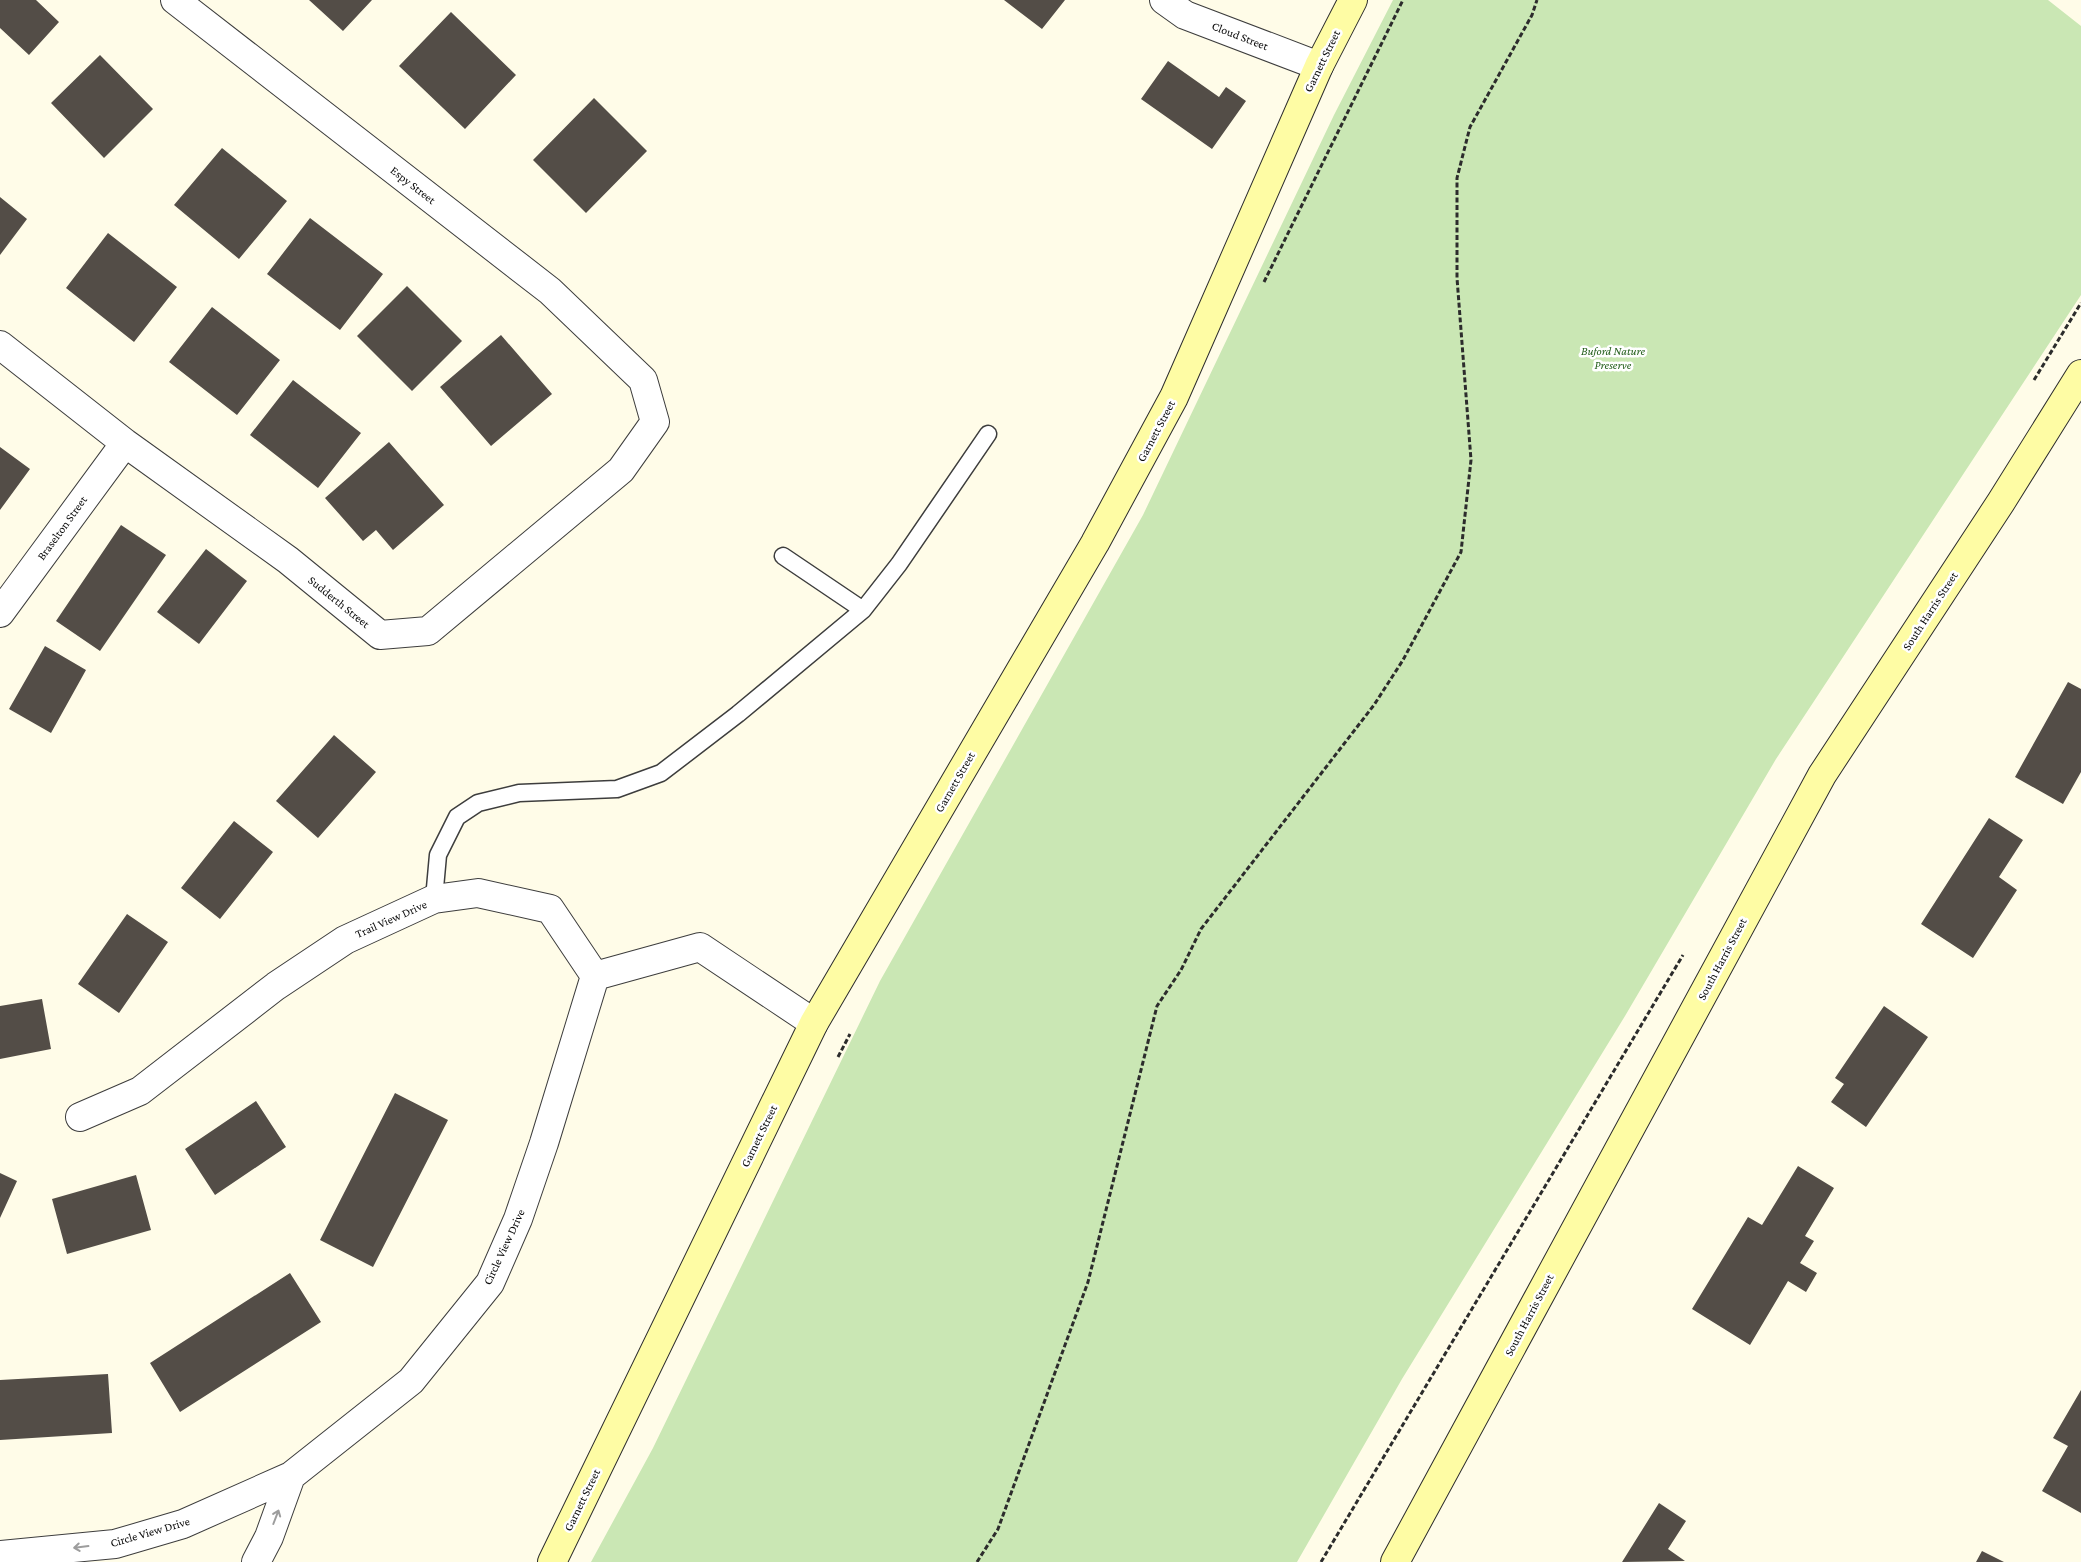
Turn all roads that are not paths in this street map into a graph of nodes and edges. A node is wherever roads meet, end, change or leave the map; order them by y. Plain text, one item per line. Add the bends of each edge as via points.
1 (175, 0) edge
2 (1164, 0) edge
3 (1353, 0) edge
4 (1319, 66) junction
5 (0, 345) edge
6 (2081, 374) edge
7 (643, 380) joint
8 (988, 434) dead end
9 (125, 443) junction
10 (783, 556) dead end
11 (863, 610) junction
12 (0, 613) edge
13 (434, 899) junction
14 (595, 976) junction
15 (814, 1023) junction
16 (80, 1117) dead end
17 (292, 1476) junction
18 (0, 1555) edge
19 (256, 1562) edge
20 (552, 1562) edge
21 (1395, 1562) edge

1 - 7 street, Espy Street via 550,291
2 - 4 street, Cloud Street via 1185,15
3 - 4 street, Garnett Street
4 - 15 street, Garnett Street via 1174,397 1095,543
5 - 9 street, Sudderth Street
6 - 21 street, South Harris Street via 1822,775
7 - 9 street, Sudderth Street via 655,422 621,470 428,631 380,636 288,560
8 - 11 lane via 899,564
9 - 12 street, Braselton Street
10 - 11 lane
11 - 13 lane via 661,773 617,789 519,793 478,803 457,817 438,855
13 - 14 street, Trail View Drive via 478,894 550,909
13 - 16 street, Trail View Drive via 345,940 276,986 140,1091
14 - 15 street via 700,947
14 - 17 street, Circle View Drive via 542,1151 518,1219 490,1283 411,1381
15 - 20 street, Garnett Street
17 -> 18 street, Circle View Drive via 183,1524 115,1544
19 -> 17 street

